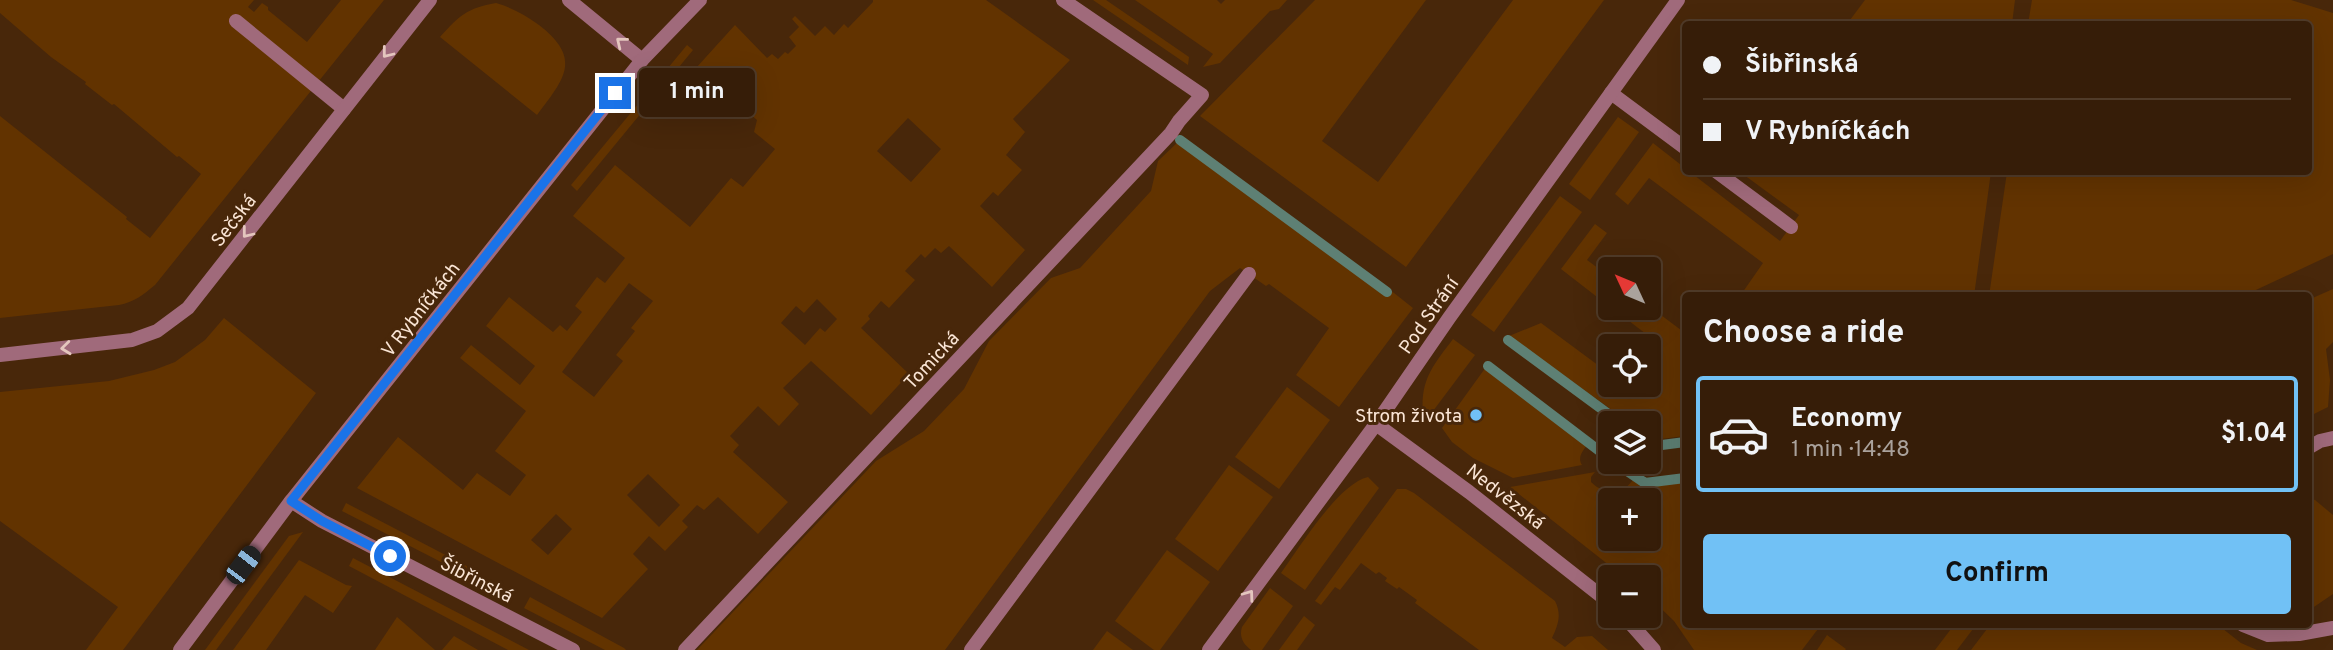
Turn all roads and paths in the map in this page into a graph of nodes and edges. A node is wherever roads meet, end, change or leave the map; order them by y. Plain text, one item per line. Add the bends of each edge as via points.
1 (430, 0) edge
2 (569, 0) edge
3 (700, 0) edge
4 (1063, 0) edge
5 (1678, 0) edge
6 (236, 21) dead end
7 (642, 60) junction
8 (1611, 93) junction
9 (344, 108) junction
10 (1682, 146) edge
11 (1721, 175) edge
12 (1791, 227) dead end
13 (1249, 274) dead end
14 (0, 355) edge
15 (1376, 424) junction
16 (2333, 438) edge
17 (2312, 446) edge
18 (291, 501) junction
19 (1598, 594) edge
20 (1635, 628) edge
21 (2250, 628) edge
22 (2333, 628) edge
23 (1215, 648) edge
24 (180, 650) edge
25 (573, 650) edge
26 (685, 650) edge
27 (971, 650) edge
28 (1654, 650) edge

1 -> 9 street, Sečská
7 -> 2 street
3 - 7 street, V Rybníčkách
4 - 26 street, Tomická via 1202,94 1161,144
5 - 8 street, Pod Strání
6 - 9 street
7 - 18 street, V Rybníčkách
8 - 10 street
8 - 15 street, Pod Strání
9 -> 14 street, Sečská via 202,291 171,321 132,340
11 - 12 street
13 - 27 street
15 - 19 street, Nedvězská
23 -> 15 street, Pod Strání
16 - 17 street
18 - 24 street, V Rybníčkách
18 - 25 street, Šibřinská
20 - 28 street
21 - 22 street via 2268,635

